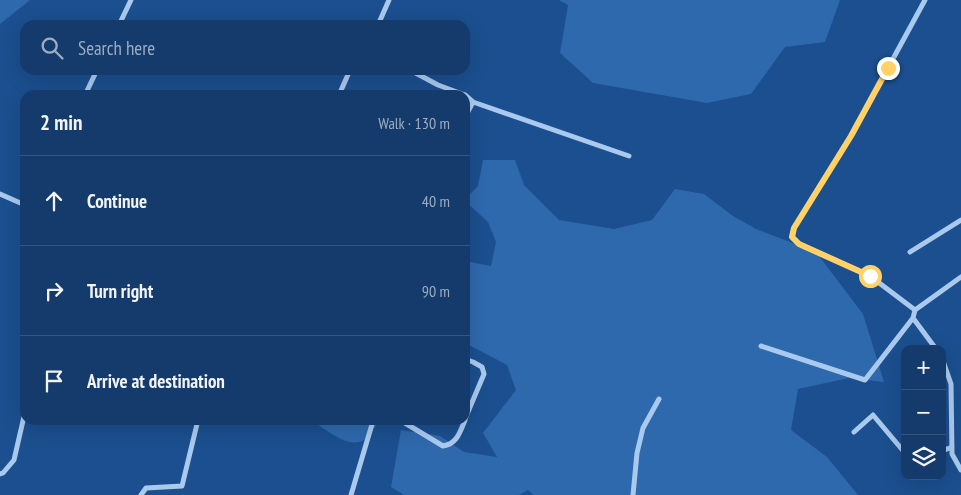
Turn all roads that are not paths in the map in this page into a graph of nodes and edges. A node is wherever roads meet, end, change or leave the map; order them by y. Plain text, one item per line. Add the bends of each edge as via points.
1 (131, 0) edge
2 (389, 0) edge
3 (925, 0) edge
4 (121, 20) edge
5 (380, 20) edge
6 (95, 75) edge
7 (348, 75) edge
8 (419, 75) edge
9 (87, 90) edge
10 (341, 90) edge
11 (452, 90) edge
12 (470, 99) edge
13 (473, 102) junction
14 (470, 108) edge
15 (629, 156) dead end
16 (0, 194) edge
17 (20, 203) edge
18 (961, 220) edge
19 (910, 252) dead end
20 (961, 277) edge
21 (915, 310) junction
22 (913, 318) junction
23 (933, 345) edge
24 (761, 346) dead end
25 (470, 361) edge
26 (946, 370) edge
27 (659, 399) dead end
28 (470, 408) edge
29 (22, 425) edge
30 (197, 425) edge
31 (372, 425) edge
32 (408, 425) edge
33 (463, 425) edge
34 (854, 432) dead end
35 (952, 447) junction
36 (901, 448) edge
37 (946, 449) edge
38 (961, 470) edge
39 (0, 474) edge
40 (353, 494) edge
41 (142, 495) edge
42 (632, 495) edge

1 - 4 street
2 - 5 street
3 - 21 street via 851,136 794,228 792,237 799,244 870,276
6 - 9 street
7 - 10 street
8 - 11 street
12 - 13 street
13 - 14 street
13 - 15 street
16 - 17 street
18 - 19 street
20 - 21 street
21 - 22 street
22 - 23 street
22 - 24 street via 865,380
25 - 28 street via 482,367 484,374
26 - 35 street via 951,384
27 - 42 street via 643,428
29 - 39 street via 14,460
30 - 41 street via 182,486 146,488
31 - 40 street
32 - 33 street via 442,446 450,445 458,437
34 - 36 street via 873,415
35 - 37 street
35 - 38 street via 952,454

